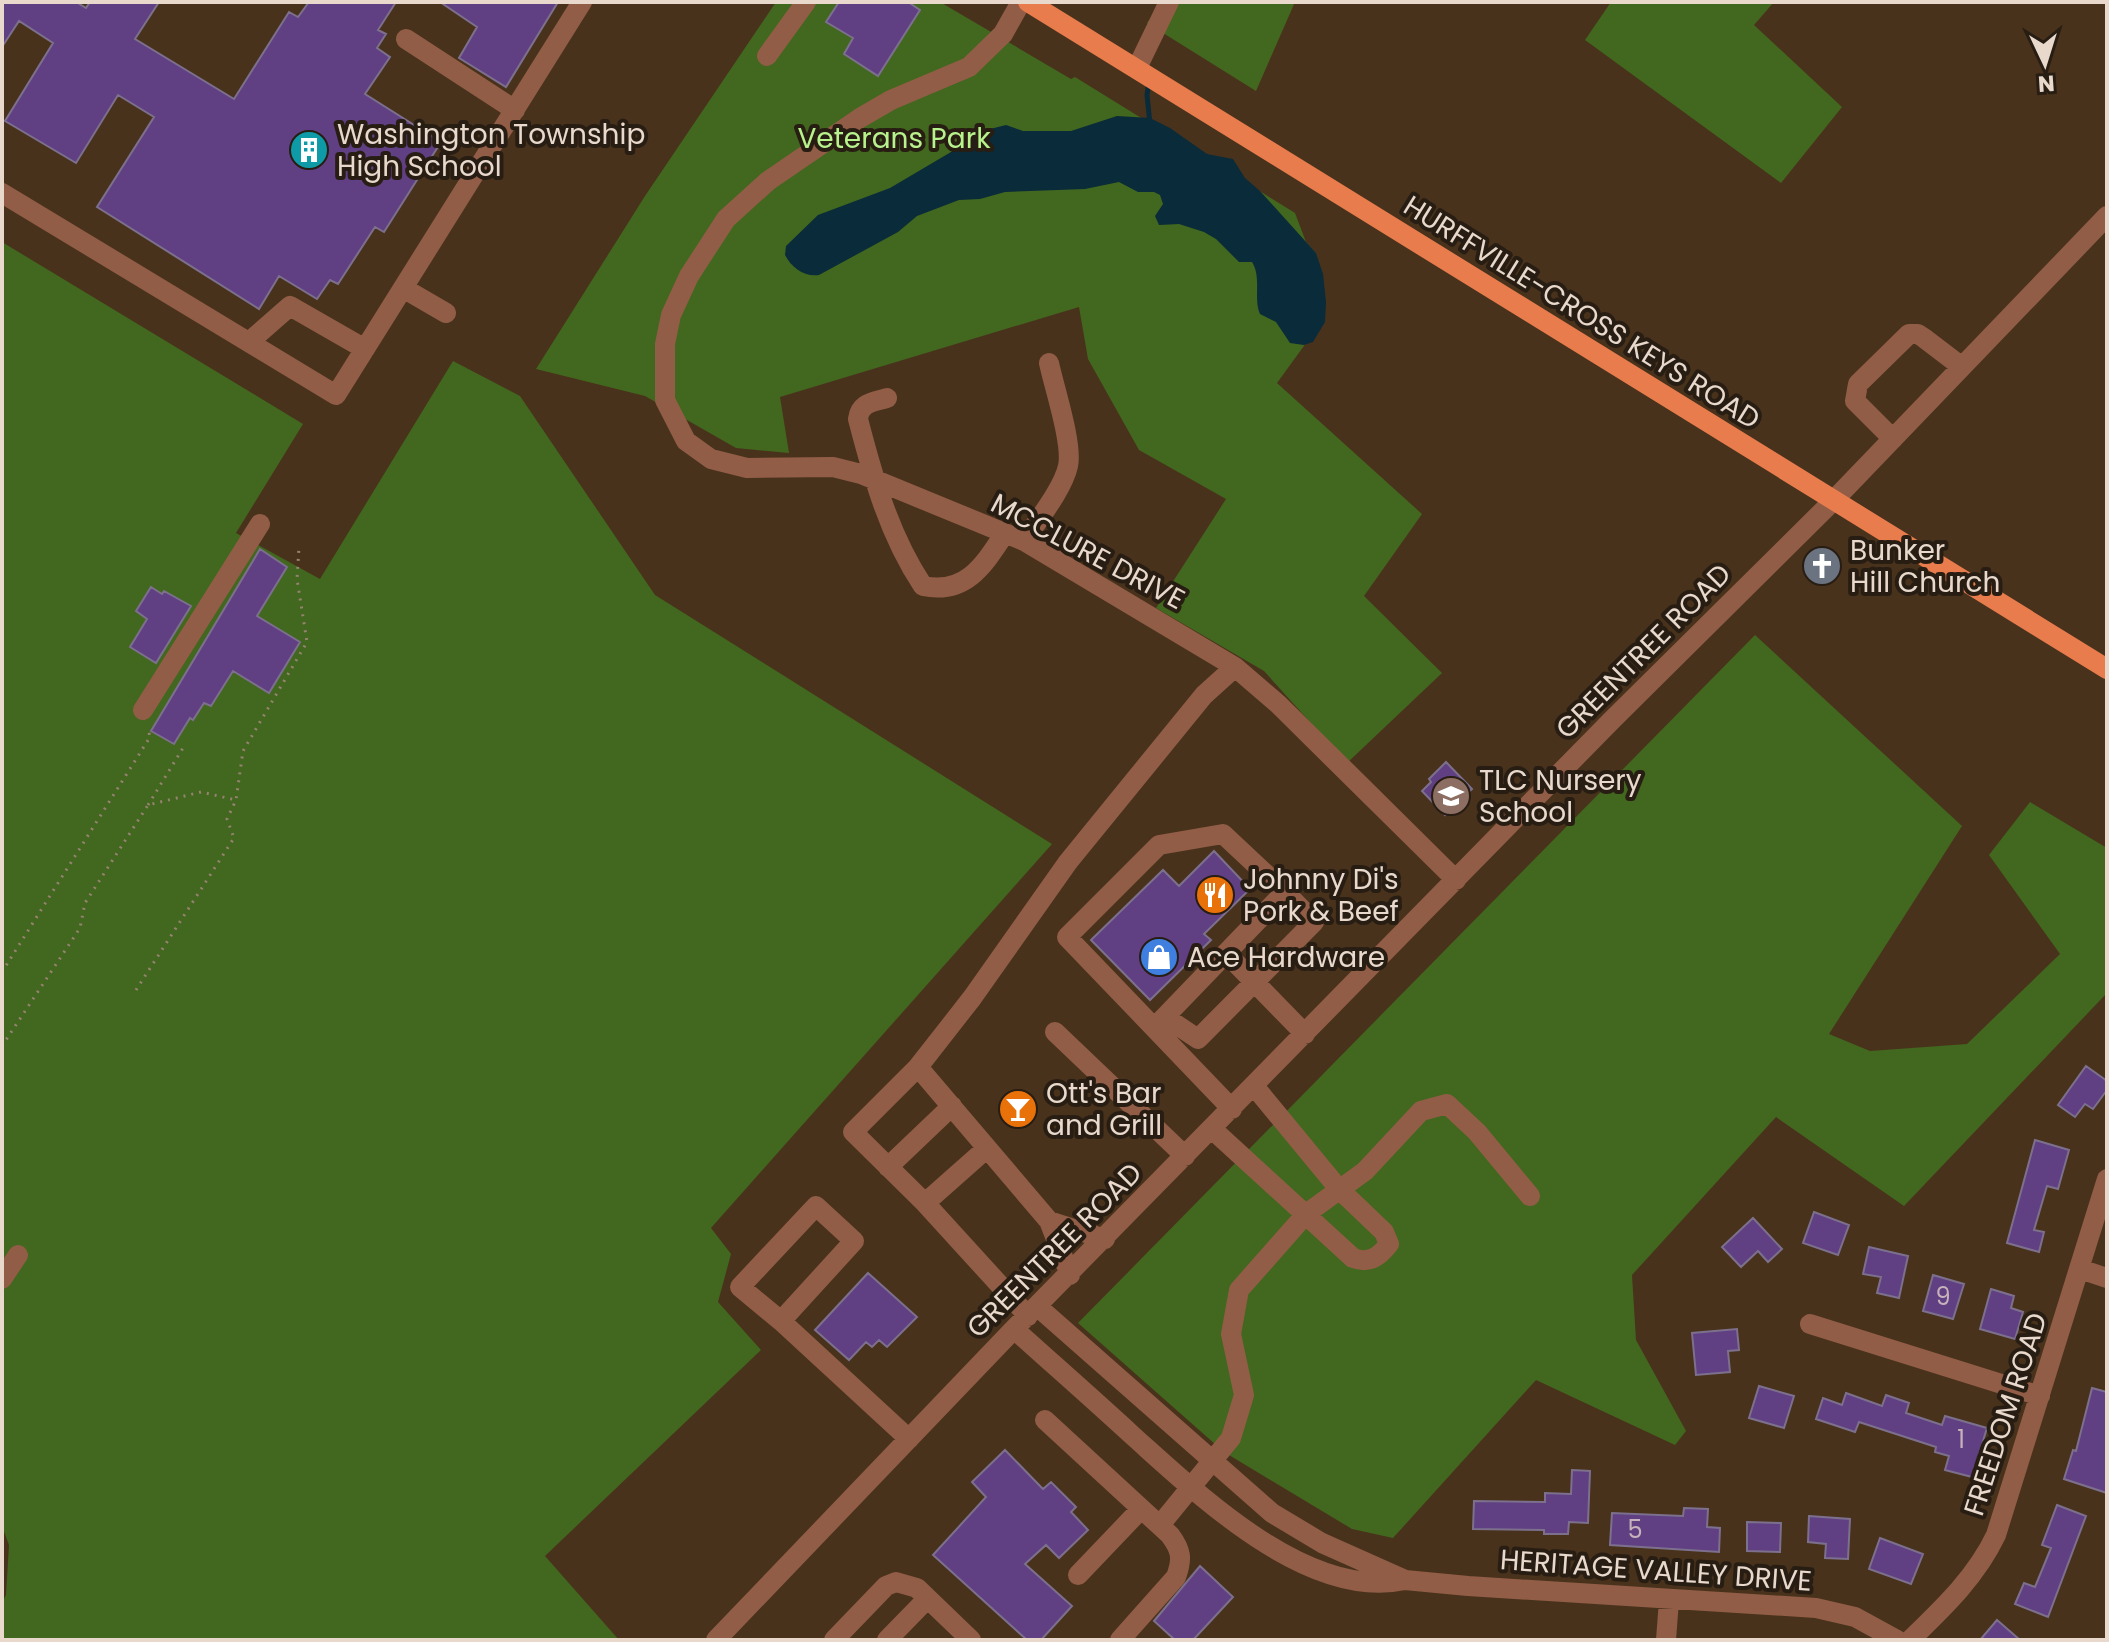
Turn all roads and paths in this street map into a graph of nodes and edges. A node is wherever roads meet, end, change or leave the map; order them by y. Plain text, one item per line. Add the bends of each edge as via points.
1 (582, 2) edge
2 (806, 2) edge
3 (1021, 2) edge
4 (1028, 2) edge
5 (1169, 2) edge
6 (406, 39) dead end
7 (767, 56) dead end
8 (1138, 68) junction
9 (515, 110) junction
10 (2, 193) edge
11 (2107, 216) edge
12 (403, 288) junction
13 (446, 313) dead end
14 (249, 342) junction
15 (365, 349) junction
16 (1049, 363) dead end
17 (1962, 367) junction
18 (887, 398) dead end
19 (1893, 439) junction
20 (874, 479) junction
21 (1833, 501) junction
22 (260, 524) dead end
23 (1015, 537) junction
24 (299, 547) dead end
25 (1235, 667) junction
26 (2107, 669) edge
27 (143, 710) joint
28 (183, 748) dead end
29 (236, 800) junction
30 (148, 805) junction
31 (1456, 880) junction
32 (1285, 892) junction
33 (1226, 953) junction
34 (2, 972) edge
35 (1255, 981) junction
36 (136, 990) dead end
37 (1160, 1022) junction
38 (1055, 1032) dead end
39 (1305, 1034) junction
40 (2, 1046) edge
41 (918, 1067) junction
42 (1254, 1086) junction
43 (952, 1106) junction
44 (1232, 1109) junction
45 (1212, 1129) junction
46 (986, 1149) junction
47 (1185, 1156) junction
48 (888, 1167) junction
49 (2107, 1179) edge
50 (1339, 1189) junction
51 (1530, 1196) dead end
52 (925, 1203) junction
53 (1306, 1214) junction
54 (1049, 1221) junction
55 (1105, 1239) junction
56 (18, 1255) dead end
57 (2080, 1269) junction
58 (1070, 1275) junction
59 (2107, 1278) edge
60 (2, 1279) edge
61 (1027, 1317) junction
62 (781, 1321) junction
63 (1810, 1324) dead end
64 (2040, 1396) junction
65 (1045, 1420) dead end
66 (909, 1439) junction
67 (1213, 1463) junction
68 (1191, 1488) junction
69 (1141, 1509) junction
70 (1160, 1525) junction
71 (1078, 1575) dead end
72 (1405, 1580) junction
73 (926, 1600) junction
74 (1669, 1600) junction
75 (736, 1630) edge
76 (1124, 1639) edge
77 (716, 1640) edge
78 (834, 1640) edge
79 (887, 1640) edge
80 (971, 1640) edge
81 (1666, 1640) edge
82 (1897, 1640) edge
83 (1910, 1640) edge

1 - 9 street
2 - 7 street
3 - 20 street, MCCLURE DRIVE via 1003,34 969,67 891,100 768,181 726,219 671,315 665,400 686,441 711,459 747,468 833,467
4 - 8 main road, HURFFVILLE-CROSS KEYS ROAD
5 - 8 street
6 - 9 street
8 - 21 main road, HURFFVILLE-CROSS KEYS ROAD
9 - 12 street
10 - 14 street
11 - 17 street, GREENTREE ROAD
12 - 13 street
12 - 15 street
14 - 15 street via 290,306
14 - 15 street via 336,395
16 - 23 street via 1069,465
17 - 19 street, GREENTREE ROAD
17 - 19 street via 1918,334 1909,334 1858,384 1855,401
18 - 20 street via 859,411
19 - 21 street, GREENTREE ROAD
20 - 23 street, MCCLURE DRIVE
20 - 23 street via 907,562 923,586 940,589 961,583
21 - 26 main road, HURFFVILLE-CROSS KEYS ROAD
21 - 31 street, GREENTREE ROAD
22 - 27 street
23 - 25 street, MCCLURE DRIVE
24 - 29 path via 297,579 307,642 243,751
25 - 31 street, MCCLURE DRIVE
25 - 41 street via 1204,695 1068,862
27 - 34 path via 150,737
28 - 30 path
29 - 30 path via 201,792
29 - 36 path via 227,819 234,838
30 - 40 path via 85,903 80,928
31 - 39 street, GREENTREE ROAD
32 - 33 street
32 - 35 street via 1314,922
32 - 37 street via 1223,834 1159,845 1067,937
33 - 35 street
33 - 37 street
35 - 37 street via 1198,1039
35 - 39 street
37 - 44 street
38 - 47 street
39 - 42 street, GREENTREE ROAD
41 - 43 street
41 - 48 street via 853,1132
42 - 44 street, GREENTREE ROAD
42 - 50 street
43 - 46 street
43 - 48 street
44 - 45 street, GREENTREE ROAD
45 - 47 street, GREENTREE ROAD
45 - 53 street
46 - 52 street
46 - 54 street
47 - 55 street, GREENTREE ROAD
48 - 52 street
49 - 57 street, FREEDOM ROAD
50 - 51 street via 1365,1171 1421,1111 1447,1104
50 - 53 street
50 - 53 street via 1384,1232 1389,1244 1381,1255 1353,1258
52 - 61 street
53 - 67 street via 1239,1290 1231,1334 1244,1395 1231,1438
54 - 55 street
54 - 58 street
55 - 58 street, GREENTREE ROAD
56 - 60 street
57 - 59 street
57 - 64 street, FREEDOM ROAD
58 - 61 street, GREENTREE ROAD
61 - 66 street, GREENTREE ROAD
61 - 67 street, HERITAGE VALLEY DRIVE
61 - 68 street, HERITAGE VALLEY DRIVE
62 - 62 street via 854,1241 816,1206 740,1287
62 - 66 street
63 - 64 street
64 - 83 street, FREEDOM ROAD via 1989,1550 1965,1585
65 - 69 street
66 - 75 street, GREENTREE ROAD
67 - 68 street
67 - 72 street, HERITAGE VALLEY DRIVE via 1304,1533
68 - 70 street
68 - 72 street, HERITAGE VALLEY DRIVE via 1252,1536 1306,1563 1363,1581
69 - 70 street
69 - 71 street
70 - 76 street via 1181,1549 1181,1564
72 - 74 street, HERITAGE VALLEY DRIVE
73 - 78 street via 909,1584 886,1586
73 - 79 street
73 - 80 street
74 - 81 street
74 - 82 street, HERITAGE VALLEY DRIVE via 1828,1609
75 - 77 street, GREENTREE ROAD

